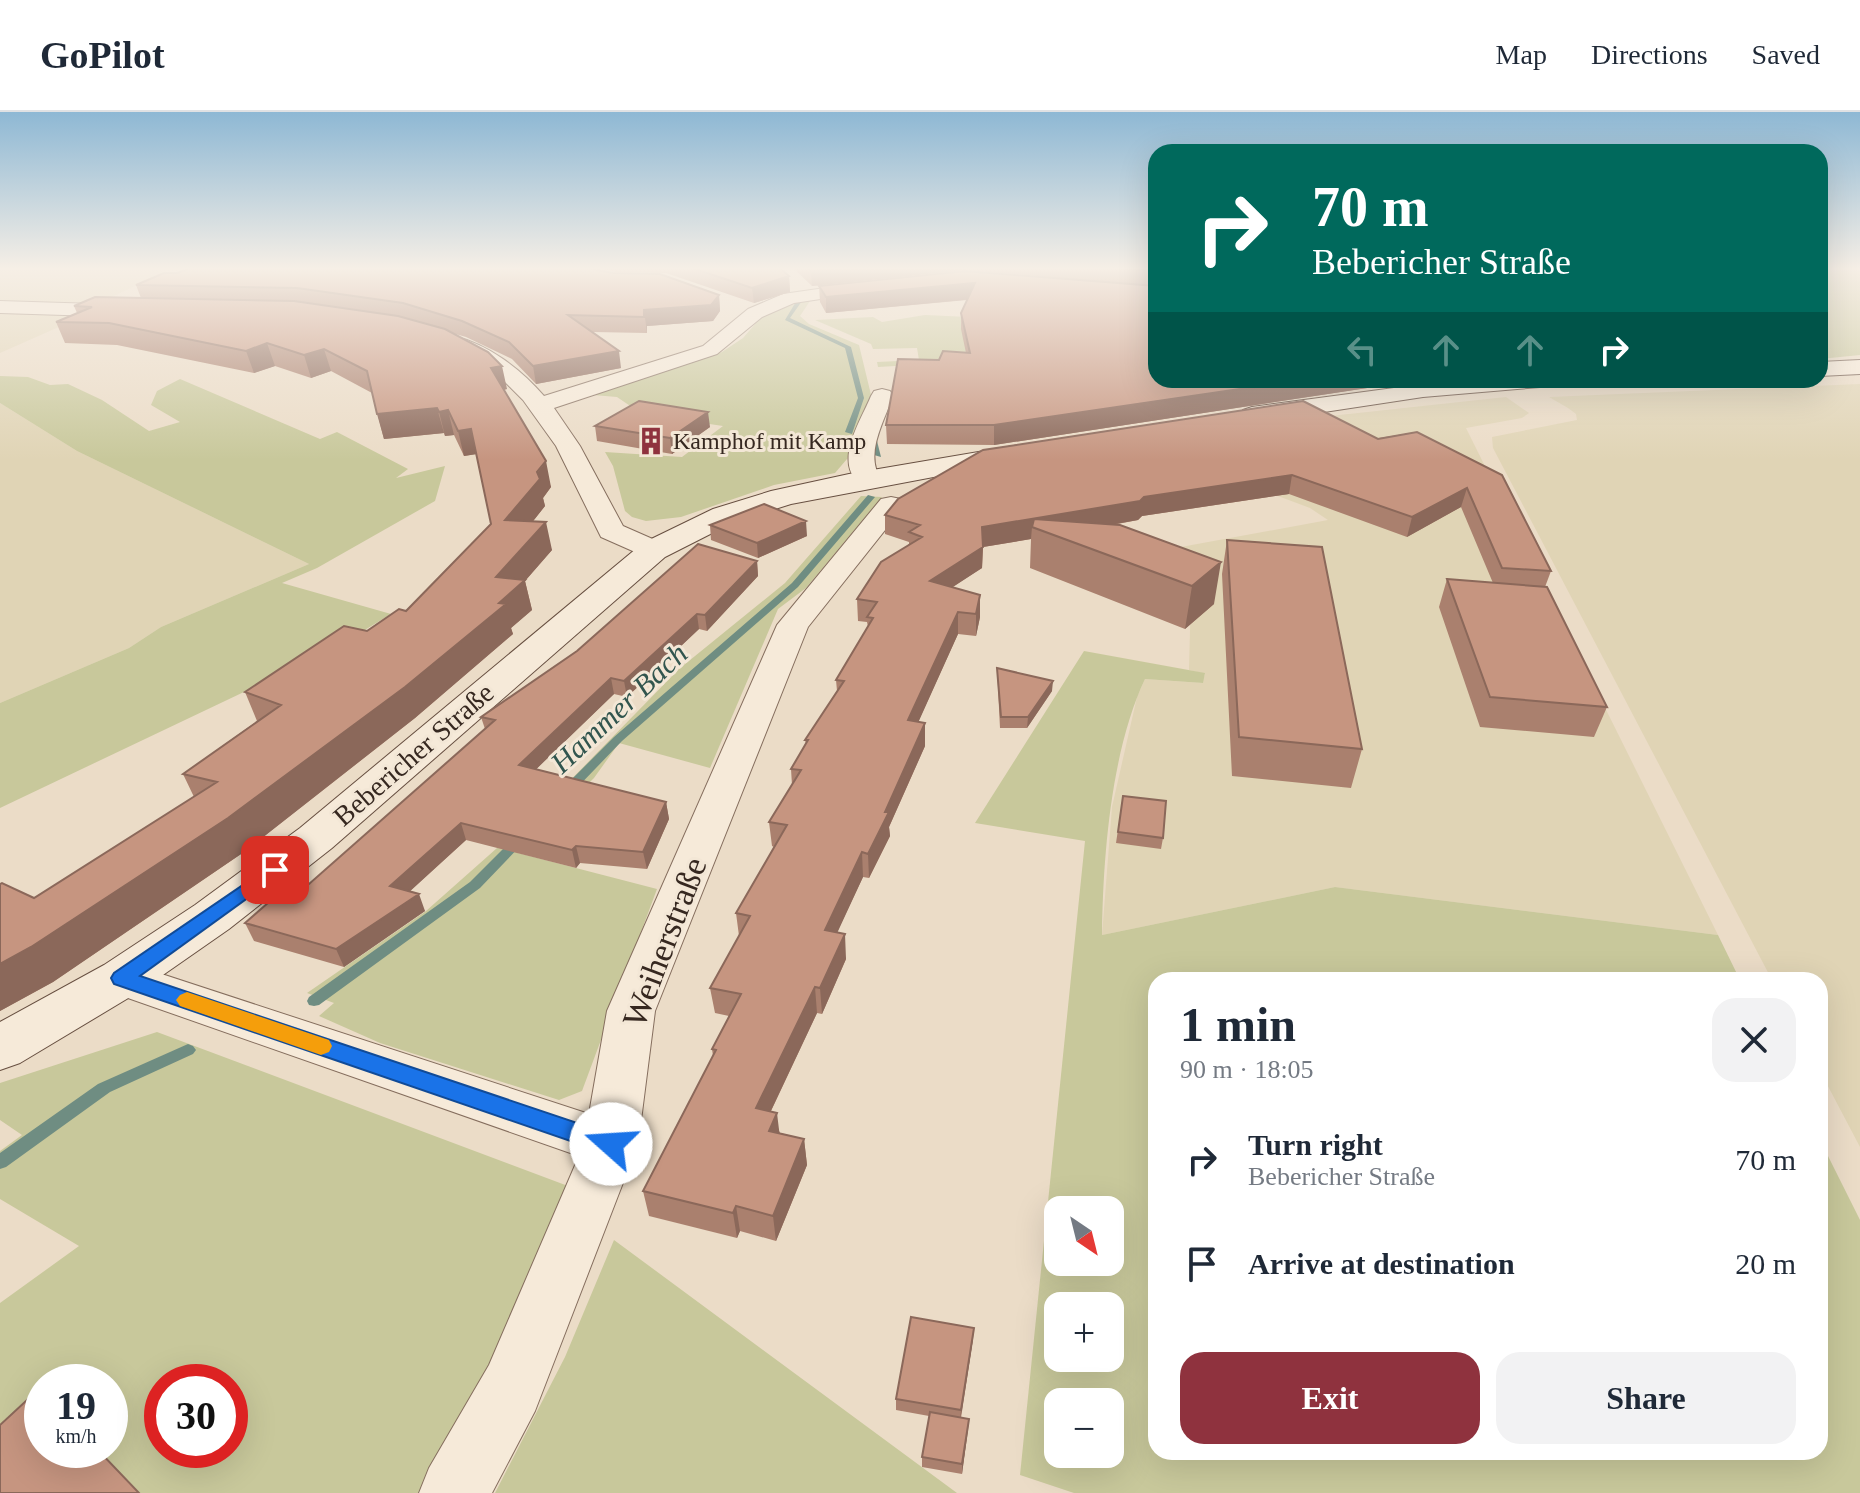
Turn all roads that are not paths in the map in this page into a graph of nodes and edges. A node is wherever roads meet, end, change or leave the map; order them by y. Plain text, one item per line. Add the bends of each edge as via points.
1 (733, 331) edge
2 (433, 336) edge
3 (1860, 367) edge
4 (1828, 369) edge
5 (1450, 388) edge
6 (882, 396) dead end
7 (540, 405) junction
8 (1234, 418) edge
9 (1041, 450) edge
10 (880, 492) junction
11 (654, 550) junction
12 (122, 978) junction
13 (0, 1048) edge
14 (611, 1144) junction
15 (454, 1493) edge

1 - 7 street via 710,350
2 - 7 street via 503,367
3 - 4 street
5 - 8 street
6 - 10 street via 861,450 861,470
7 - 11 street via 574,451 611,531
9 - 10 street, Bebericher Straße via 915,471
10 - 11 street, Bebericher Straße via 746,507
10 - 14 street, Weiherstraße via 793,625 631,1011
11 - 12 street, Bebericher Straße via 316,838
12 - 13 street, Bebericher Straße
12 - 14 street
14 - 15 street, Weiherstraße via 512,1388

